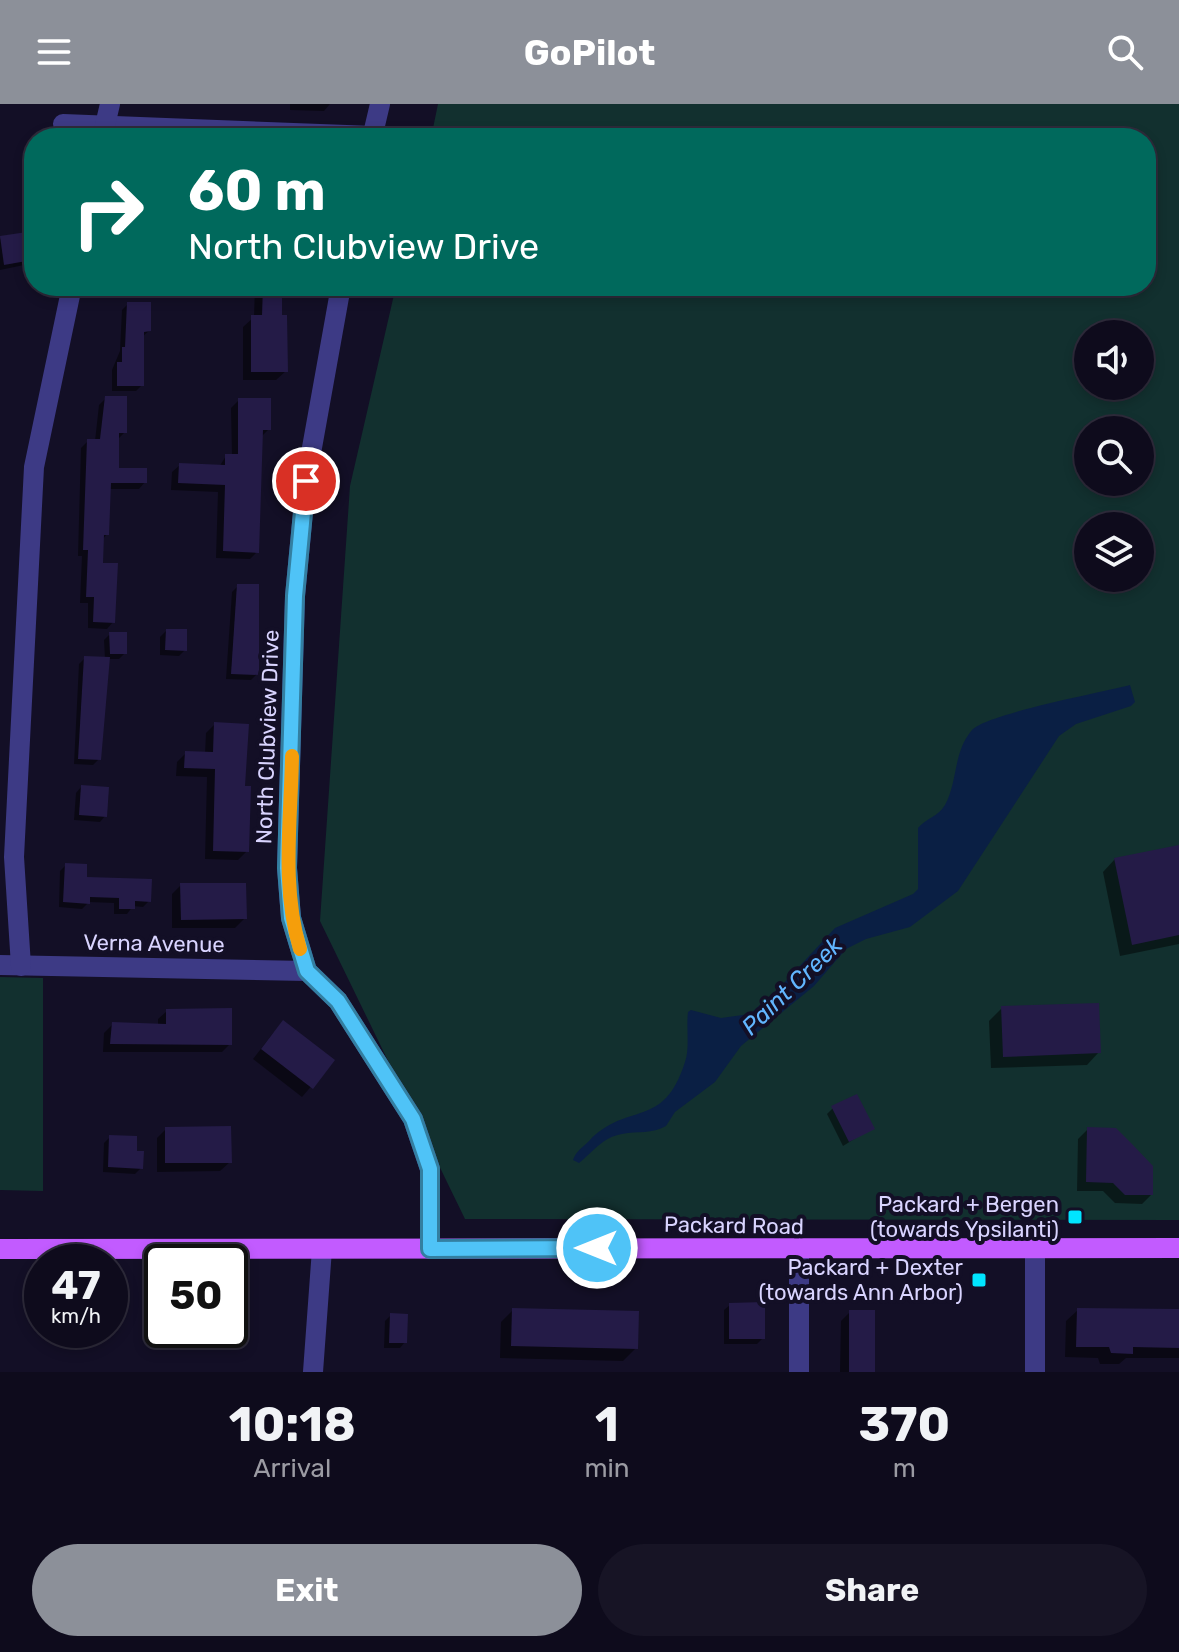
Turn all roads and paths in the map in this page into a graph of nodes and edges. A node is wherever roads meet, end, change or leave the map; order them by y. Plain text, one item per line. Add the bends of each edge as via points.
1 (110, 104) edge
2 (380, 104) edge
3 (63, 124) dead end
4 (81, 128) edge
5 (104, 128) edge
6 (374, 128) edge
7 (70, 296) edge
8 (339, 296) edge
9 (0, 965) edge
10 (21, 966) junction
11 (307, 971) junction
12 (1179, 1248) edge
13 (0, 1249) edge
14 (322, 1249) junction
15 (430, 1249) junction
16 (1035, 1249) junction
17 (799, 1250) junction
18 (313, 1372) edge
19 (799, 1372) edge
20 (1035, 1372) edge

1 - 5 street
2 - 6 street
3 - 4 street
7 - 10 street via 34,467 14,857
8 - 11 street, North Clubview Drive via 306,481 295,596 287,868 291,918
9 - 10 street, Verna Avenue
10 - 11 street, Verna Avenue
11 - 15 street, North Clubview Drive via 338,1001 413,1119 430,1169
12 - 16 main road, Packard Road
13 - 14 main road, Packard Road
14 - 15 main road, Packard Road
14 - 18 street
15 - 17 main road, Packard Road
16 - 17 main road, Packard Road
16 - 20 street
17 - 19 street

